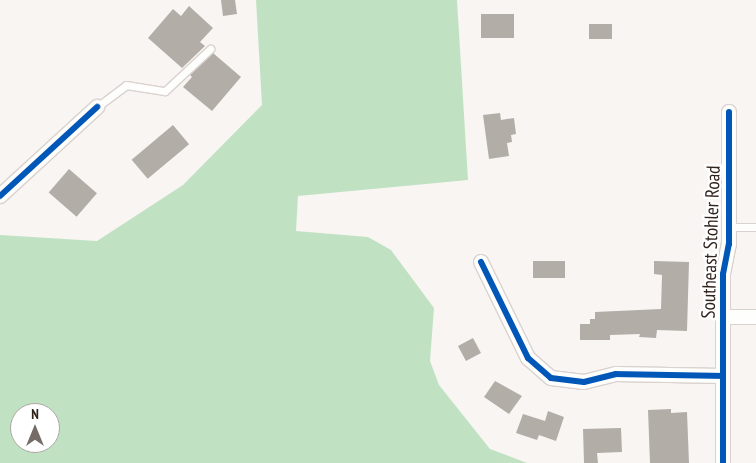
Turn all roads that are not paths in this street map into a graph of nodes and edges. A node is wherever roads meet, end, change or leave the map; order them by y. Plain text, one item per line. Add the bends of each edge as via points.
1 (210, 49) dead end
2 (97, 107) joint
3 (729, 112) dead end
4 (0, 196) edge
5 (729, 226) junction
6 (756, 227) edge
7 (481, 262) dead end
8 (723, 316) junction
9 (756, 317) edge
10 (723, 376) junction
11 (723, 463) edge

1 - 2 lane via 165,91 126,85
2 - 4 street
3 - 5 street, Southeast Stohler Road
5 - 6 lane
5 - 8 street, Southeast Stohler Road via 723,274
7 - 10 street via 528,358 551,378 584,382 616,374
8 - 9 street
8 - 10 street, Southeast Stohler Road
10 - 11 street, Southeast Stohler Road

